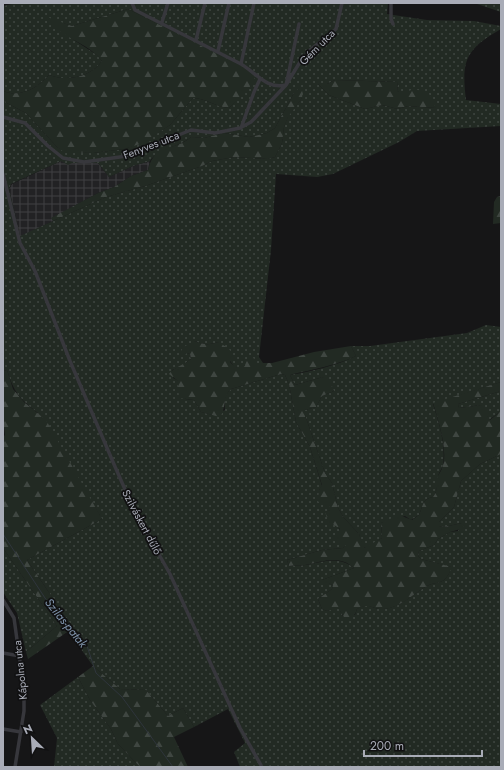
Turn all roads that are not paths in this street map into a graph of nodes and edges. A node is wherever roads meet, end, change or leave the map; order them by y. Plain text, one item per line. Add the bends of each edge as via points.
1 (168, 3) edge
2 (205, 3) edge
3 (229, 3) edge
4 (254, 3) edge
5 (342, 3) edge
6 (391, 3) edge
7 (132, 5) edge
8 (162, 22) junction
9 (299, 24) dead end
10 (393, 24) dead end
11 (196, 40) junction
12 (218, 51) junction
13 (241, 64) junction
14 (260, 79) junction
15 (286, 85) junction
16 (3, 117) edge
17 (240, 128) junction
18 (3, 174) edge
19 (3, 600) edge
20 (3, 653) edge
21 (20, 656) junction
22 (3, 729) edge
23 (21, 732) junction
24 (15, 767) edge
25 (262, 767) edge

1 - 8 street
2 - 11 street
3 - 12 street
4 - 13 street
5 - 15 street, Gém utca via 336,30 310,50
6 - 10 street
7 - 8 street
8 - 11 street
9 - 15 street
11 - 12 street
12 - 13 street
13 - 14 street via 254,71
14 - 15 street via 278,86
14 - 17 street
15 - 17 street, Fenyves utca via 251,122
16 - 17 street, Fenyves utca via 25,123 63,158 84,162 127,156 191,130 215,133
18 - 25 street, Szilváskert dűlő via 18,237 35,271 70,361 129,498 170,574 231,710
19 - 21 street, Kápolna utca via 12,614
20 - 21 street
21 - 23 street, Kápolna utca via 24,695
22 - 23 street
23 - 24 street, Kápolna utca

